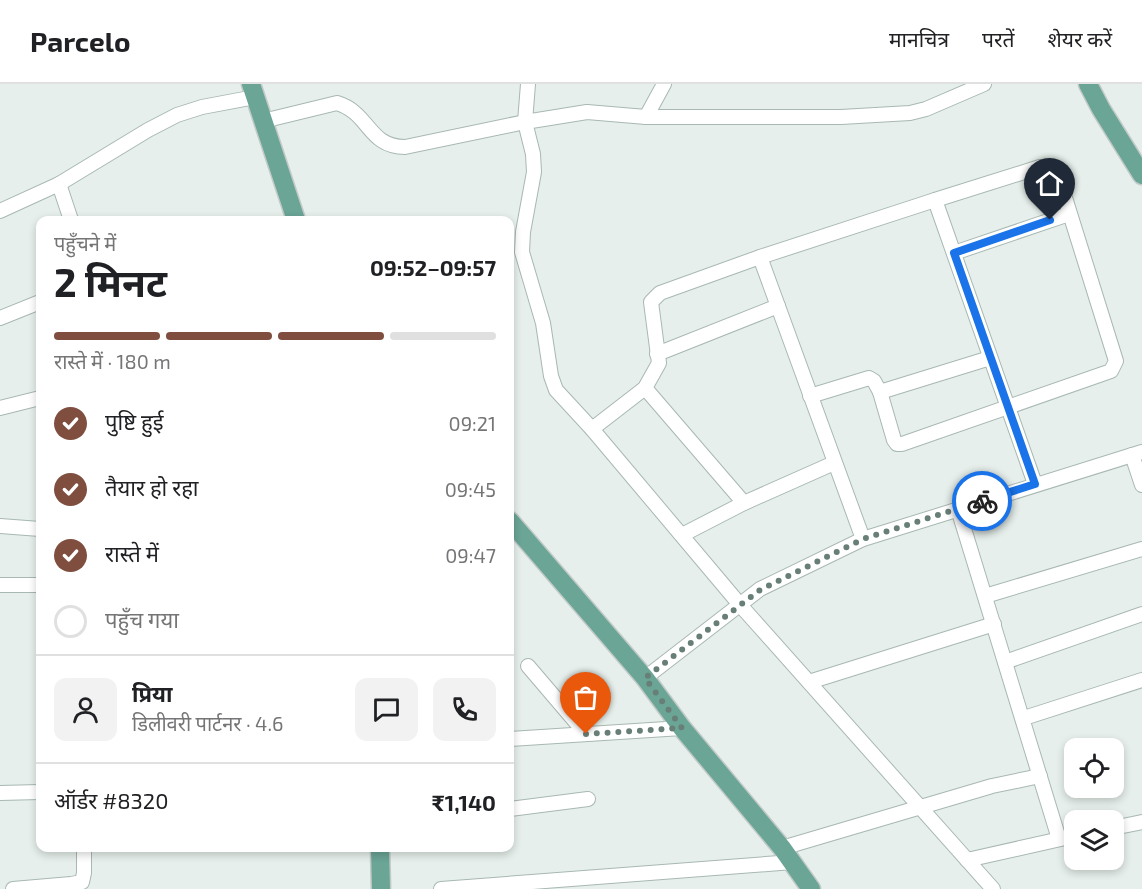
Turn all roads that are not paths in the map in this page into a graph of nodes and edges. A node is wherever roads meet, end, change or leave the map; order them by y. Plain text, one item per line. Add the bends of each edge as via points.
1 (528, 84) edge
2 (664, 84) edge
3 (984, 84) edge
4 (1088, 84) edge
5 (253, 90) edge
6 (646, 117) junction
7 (263, 121) junction
8 (525, 122) junction
9 (1142, 175) edge
10 (59, 184) junction
11 (935, 200) junction
12 (0, 211) edge
13 (1070, 214) junction
14 (70, 216) edge
15 (295, 216) edge
16 (954, 253) junction
17 (760, 257) junction
18 (36, 304) edge
19 (778, 306) junction
20 (0, 318) edge
21 (657, 354) junction
22 (990, 358) junction
23 (645, 388) junction
24 (880, 392) junction
25 (810, 396) junction
26 (36, 399) edge
27 (0, 408) edge
28 (1008, 409) junction
29 (592, 429) junction
30 (1137, 453) edge
31 (834, 463) junction
32 (1035, 484) junction
33 (1142, 485) edge
34 (744, 503) junction
35 (958, 509) junction
36 (0, 526) edge
37 (514, 526) edge
38 (36, 529) edge
39 (682, 535) junction
40 (863, 539) junction
41 (1142, 549) edge
42 (0, 585) edge
43 (36, 585) edge
44 (985, 596) junction
45 (741, 606) junction
46 (1142, 614) edge
47 (994, 624) junction
48 (1005, 662) junction
49 (528, 666) dead end
50 (645, 678) junction
51 (1142, 680) edge
52 (809, 682) junction
53 (1024, 718) junction
54 (682, 728) junction
55 (586, 734) junction
56 (514, 739) edge
57 (1040, 776) junction
58 (36, 792) edge
59 (0, 793) edge
60 (588, 799) dead end
61 (920, 807) junction
62 (514, 808) edge
63 (1142, 822) edge
64 (1124, 826) edge
65 (1064, 838) edge
66 (1059, 839) junction
67 (84, 852) edge
68 (380, 852) edge
69 (787, 855) junction
70 (967, 860) junction
71 (82, 885) edge
72 (550, 885) edge
73 (13, 889) edge
74 (381, 889) edge
75 (441, 889) edge
76 (811, 889) edge
77 (993, 889) edge

1 - 8 street
2 - 6 street
3 - 6 street via 910,113
4 - 9 main road
5 - 7 main road
5 - 10 street via 177,115
6 - 8 street via 587,112
7 - 8 street via 337,103 348,106 381,142 393,147
7 - 15 main road
8 - 29 street via 534,172 522,252 543,323 556,390
10 - 12 street
10 - 14 street
11 - 13 street via 1040,167 1051,167 1060,179
11 - 16 street
11 - 17 street
13 - 16 street
13 - 28 street via 1116,361 1111,372
16 - 22 street
17 - 19 street
17 - 21 street via 654,297 651,303
18 - 20 street
19 - 21 street
19 - 25 street
21 - 23 street via 659,363
22 - 24 street
22 - 28 street
23 - 29 street
23 - 34 street
24 - 25 street via 869,378
24 - 28 street via 897,444
25 - 31 street
26 - 27 street
28 - 32 street
29 - 39 street
30 - 32 street
30 - 33 street
31 - 34 street
31 - 40 street
32 - 35 street
34 - 39 street
35 - 40 street
35 - 44 street
36 - 38 street
37 - 50 main road
39 - 45 street
40 - 45 street via 760,590
41 - 44 street
42 - 43 street
44 - 47 street
45 - 50 street
45 - 52 street
46 - 48 street
47 - 48 street
47 - 52 street
48 - 53 street
49 - 55 street
50 - 54 main road
51 - 53 street
52 - 61 street
53 - 57 street
54 - 55 street
54 - 69 main road
55 - 56 street
57 - 61 street
57 - 66 street
58 - 59 street
60 - 62 street
61 - 69 street
61 - 70 street
63 - 64 street
65 - 66 street
66 - 70 street
67 - 71 street
68 - 74 main road
69 - 72 street
69 - 76 main road
70 - 77 street
71 - 73 street
72 - 75 street

